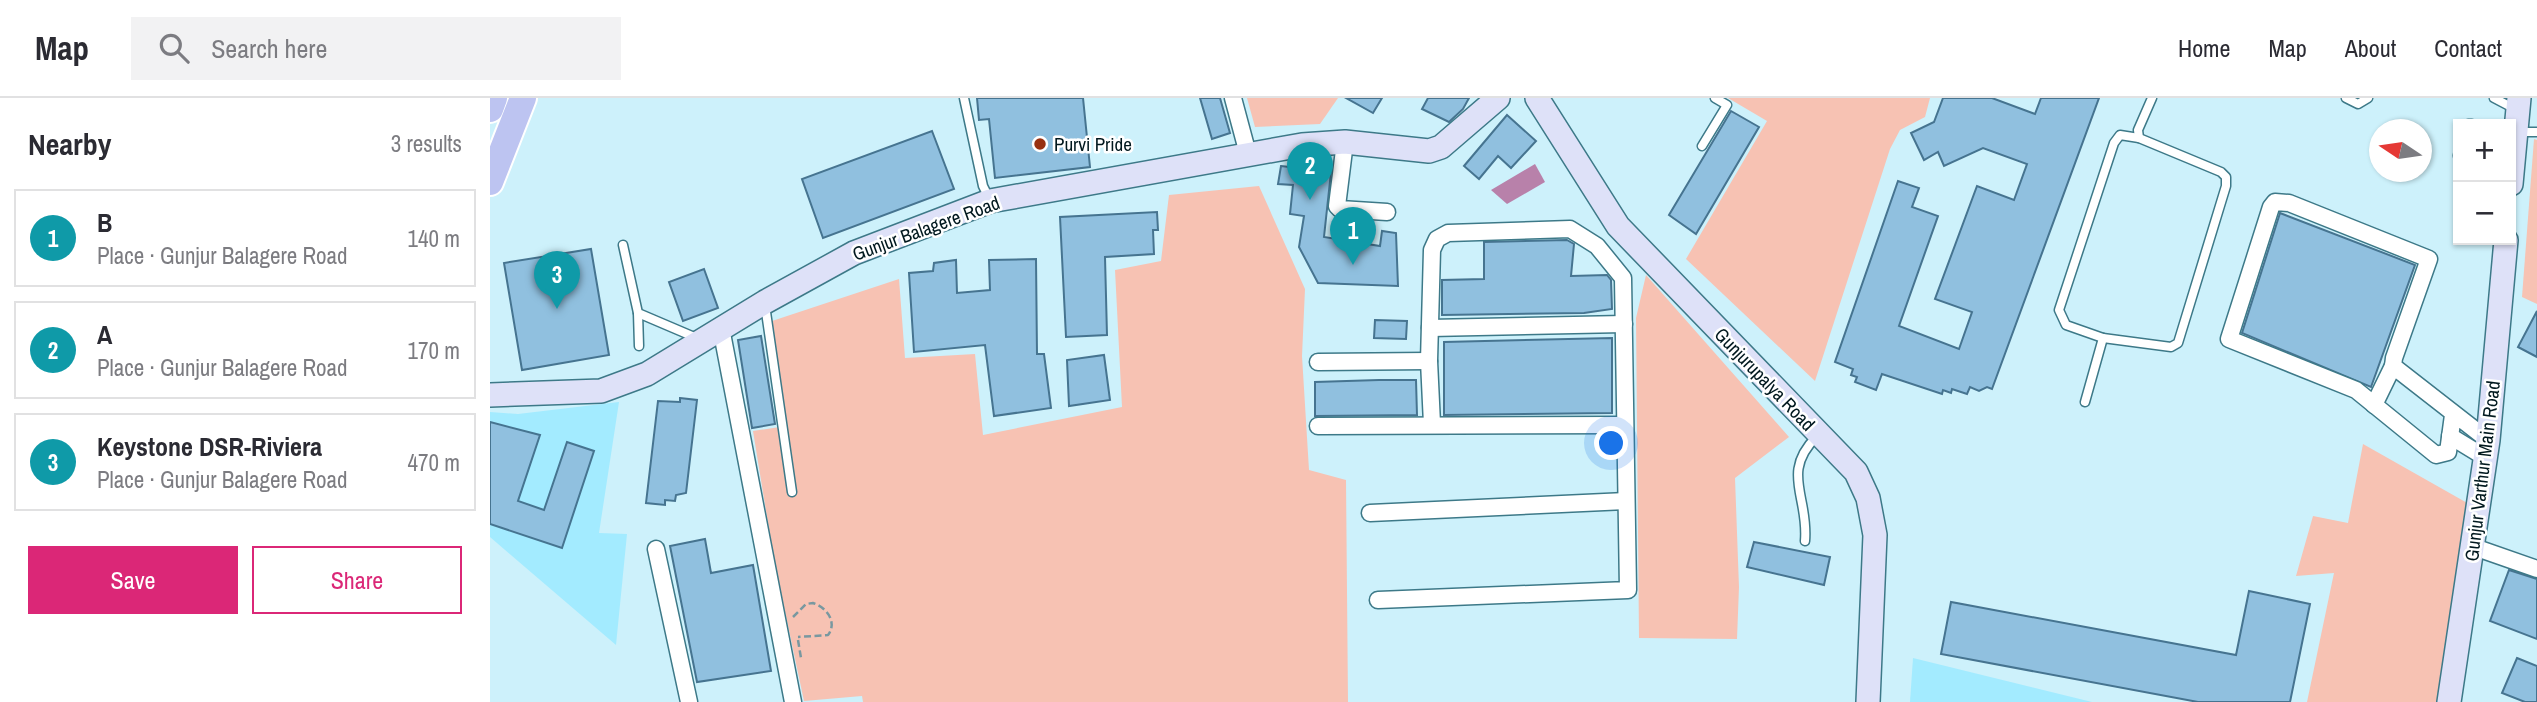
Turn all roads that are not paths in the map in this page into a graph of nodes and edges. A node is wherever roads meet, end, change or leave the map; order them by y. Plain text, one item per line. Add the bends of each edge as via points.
1 (494, 98) edge
2 (523, 98) edge
3 (964, 98) edge
4 (1233, 98) edge
5 (1498, 98) edge
6 (1537, 98) edge
7 (1715, 98) edge
8 (2152, 98) edge
9 (2346, 98) edge
10 (2368, 98) edge
11 (2494, 98) edge
12 (490, 108) edge
13 (2520, 121) edge
14 (2139, 138) junction
15 (1345, 142) junction
16 (1702, 146) dead end
17 (1248, 154) junction
18 (2511, 182) edge
19 (490, 183) edge
20 (990, 201) junction
21 (1387, 212) dead end
22 (1618, 226) junction
23 (623, 245) dead end
24 (2506, 245) edge
25 (1597, 246) junction
26 (765, 302) junction
27 (638, 313) junction
28 (1624, 324) junction
29 (1430, 328) junction
30 (711, 335) junction
31 (2103, 338) junction
32 (639, 346) dead end
33 (1429, 361) junction
34 (1318, 362) dead end
35 (2393, 366) junction
36 (490, 395) edge
37 (2085, 402) dead end
38 (2374, 405) junction
39 (2453, 415) junction
40 (1432, 424) junction
41 (1624, 425) junction
42 (1318, 426) dead end
43 (1819, 434) junction
44 (2450, 436) junction
45 (2487, 449) junction
46 (792, 492) dead end
47 (1626, 501) junction
48 (1370, 513) dead end
49 (1805, 541) dead end
50 (2474, 547) junction
51 (656, 549) dead end
52 (2537, 569) edge
53 (1378, 600) dead end
54 (689, 702) edge
55 (793, 702) edge
56 (1868, 702) edge
57 (2449, 702) edge

1 - 12 main road
2 - 19 main road
3 - 20 lane
4 - 17 street
5 - 15 street, Gunjur Balagere Road via 1441,147 1429,151
6 - 22 street, Gunjurupalya Road
7 - 16 lane via 1727,105
8 - 14 lane
9 - 10 lane via 2358,104
11 - 13 lane
13 - 18 street
14 - 31 lane via 2120,135 2114,143 2059,310 2066,325
14 - 31 lane via 2221,173 2226,186 2178,343 2171,347
15 - 17 street, Gunjur Balagere Road
15 - 21 street via 1337,206
17 - 20 street, Gunjur Balagere Road
20 - 26 street, Gunjur Balagere Road via 854,253
22 - 25 street
22 - 43 street, Gunjurupalya Road
23 - 27 lane
24 - 45 street, Gunjur Varthur Main Road
25 - 28 street via 1623,278
25 - 29 street via 1570,229 1448,233 1437,239 1432,250
26 - 30 street, Gunjur Balagere Road
26 - 46 lane
27 - 30 lane
27 - 32 lane
28 - 29 street
28 - 41 street
29 - 33 street
30 - 36 street, Gunjur Balagere Road via 647,374 601,391
30 - 55 street
31 - 37 lane
33 - 34 street
33 - 40 street
35 - 38 street
35 - 38 street via 2429,259 2289,203 2275,202 2229,340 2356,390
35 - 39 street
38 - 44 street via 2436,455 2448,452
39 - 44 street
39 - 45 street
40 - 41 street
40 - 42 street
41 - 47 street
43 - 49 lane via 1801,454 1797,469 1807,520
43 - 56 street, Gunjurupalya Road via 1856,472 1874,522
44 - 45 street
45 - 50 street, Gunjur Varthur Main Road
47 - 48 street
47 - 53 street via 1629,590
50 - 52 street
50 - 57 street, Gunjur Varthur Main Road
51 - 54 street

